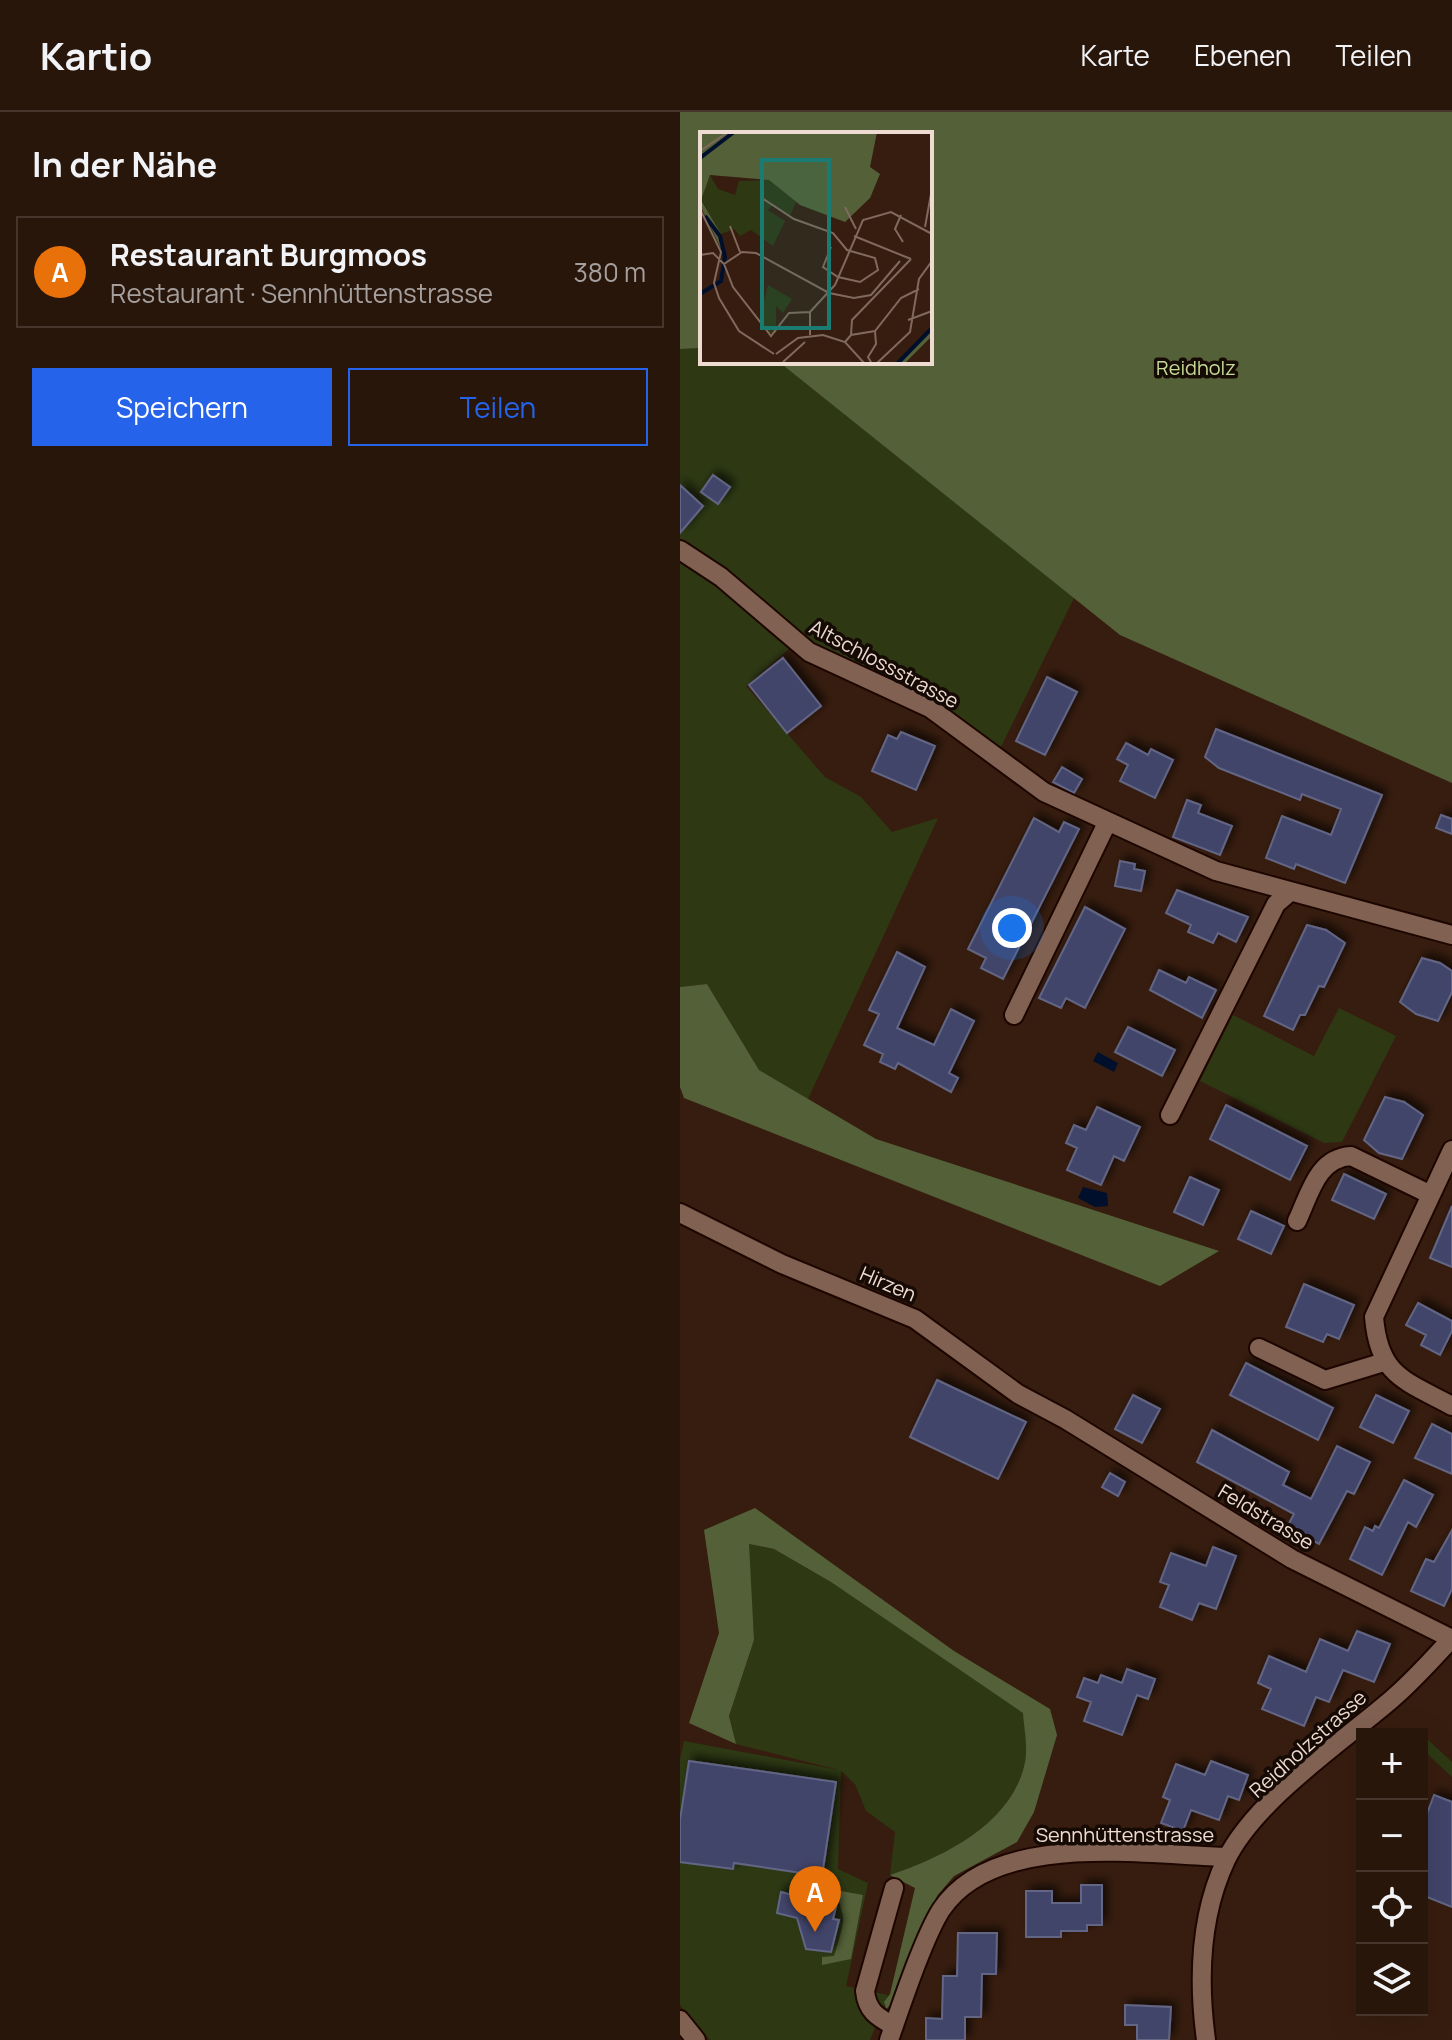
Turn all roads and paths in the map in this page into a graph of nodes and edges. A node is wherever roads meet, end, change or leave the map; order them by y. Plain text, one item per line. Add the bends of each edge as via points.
1 (683, 553) edge
2 (1107, 823) junction
3 (1290, 892) junction
4 (1452, 935) edge
5 (1014, 1015) dead end
6 (1170, 1115) dead end
7 (1452, 1150) edge
8 (1429, 1194) junction
9 (680, 1213) edge
10 (1297, 1221) dead end
11 (1259, 1348) dead end
12 (1384, 1362) junction
13 (1452, 1406) edge
14 (1065, 1419) joint
15 (1452, 1639) edge
16 (1227, 1857) junction
17 (894, 1888) dead end
18 (680, 2020) edge
19 (892, 2033) edge
20 (696, 2040) edge
21 (1206, 2040) edge

1 - 2 street, Altschlossstrasse via 721,577 809,652 930,708 1044,792
2 - 3 street, Altschlossstrasse via 1216,871
2 - 5 street
3 - 4 street, Altschlossstrasse
3 - 6 street via 1276,904
7 - 8 street
8 - 10 street via 1351,1156 1339,1157 1326,1163
8 - 12 street via 1374,1317 1376,1346
9 - 14 street, Hirzen via 782,1264 915,1319 1018,1394
11 - 12 street via 1325,1380
12 - 13 street via 1404,1381
14 - 15 street, Feldstrasse via 1292,1559
15 - 16 street, Reidholzstrasse via 1396,1696 1289,1784
16 - 19 street, Sennhüttenstrasse via 1055,1853 988,1870 958,1888 940,1912
16 - 21 street, Reidholzstrasse via 1205,1927
17 - 19 street via 865,1991 866,2004
18 - 20 street

